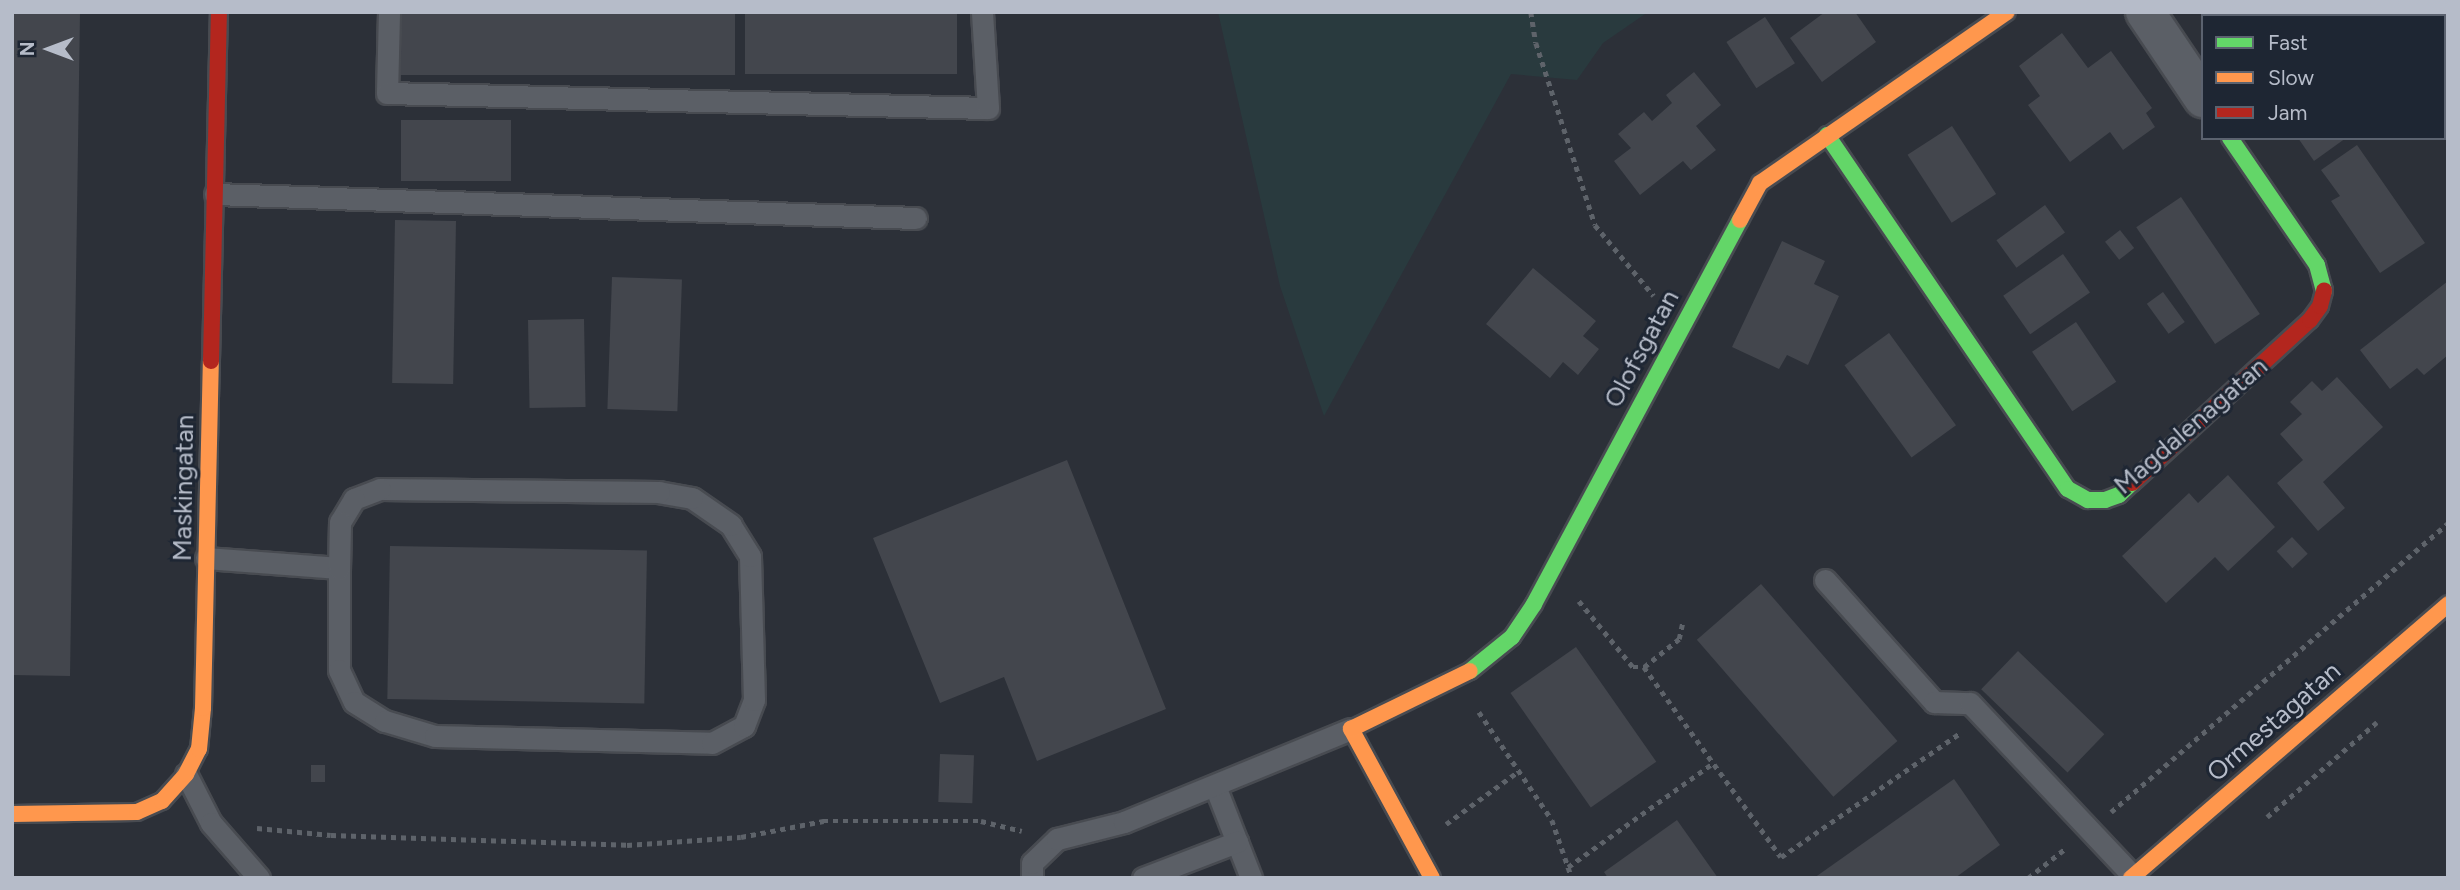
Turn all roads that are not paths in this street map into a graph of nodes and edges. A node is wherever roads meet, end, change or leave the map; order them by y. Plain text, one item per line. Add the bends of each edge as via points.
1 (219, 12) edge
2 (389, 12) edge
3 (982, 12) edge
4 (2007, 12) edge
5 (2145, 12) edge
6 (2201, 95) edge
7 (1827, 135) junction
8 (2231, 140) edge
9 (215, 194) junction
10 (916, 218) dead end
11 (206, 558) junction
12 (339, 568) junction
13 (1825, 580) dead end
14 (2448, 604) edge
15 (1351, 729) junction
16 (187, 774) junction
17 (1215, 786) junction
18 (12, 814) edge
19 (1237, 842) junction
20 (2132, 877) edge
21 (259, 878) edge
22 (1032, 878) edge
23 (1143, 878) edge
24 (1251, 878) edge
25 (1432, 878) edge

1 - 9 street, Maskingatan
2 - 3 lane via 387,93 988,108
4 - 7 street, Olofsgatan
5 - 6 street
7 - 8 street, Magdalenagatan via 2068,489 2088,500 2119,495 2320,306 2324,289 2317,265
7 - 15 street, Olofsgatan via 1760,183 1553,569 1511,637 1482,664 1457,679
9 - 10 lane
9 - 11 street, Maskingatan
11 - 12 lane
11 - 16 street, Maskingatan via 202,722 199,749
12 - 12 lane via 339,670 354,702 385,721 435,736 712,743 744,726 754,699 750,556 731,525 692,498 659,492 380,489 354,499 340,522
13 - 20 lane via 1934,702 1970,703
14 - 20 street, Ormestagatan
15 - 17 lane
15 - 25 street
16 - 18 street, Maskingatan via 162,802 137,812
16 - 21 lane via 211,823
17 - 19 lane
17 - 22 lane via 1124,822 1057,839 1032,863
19 - 23 lane
19 - 24 lane

